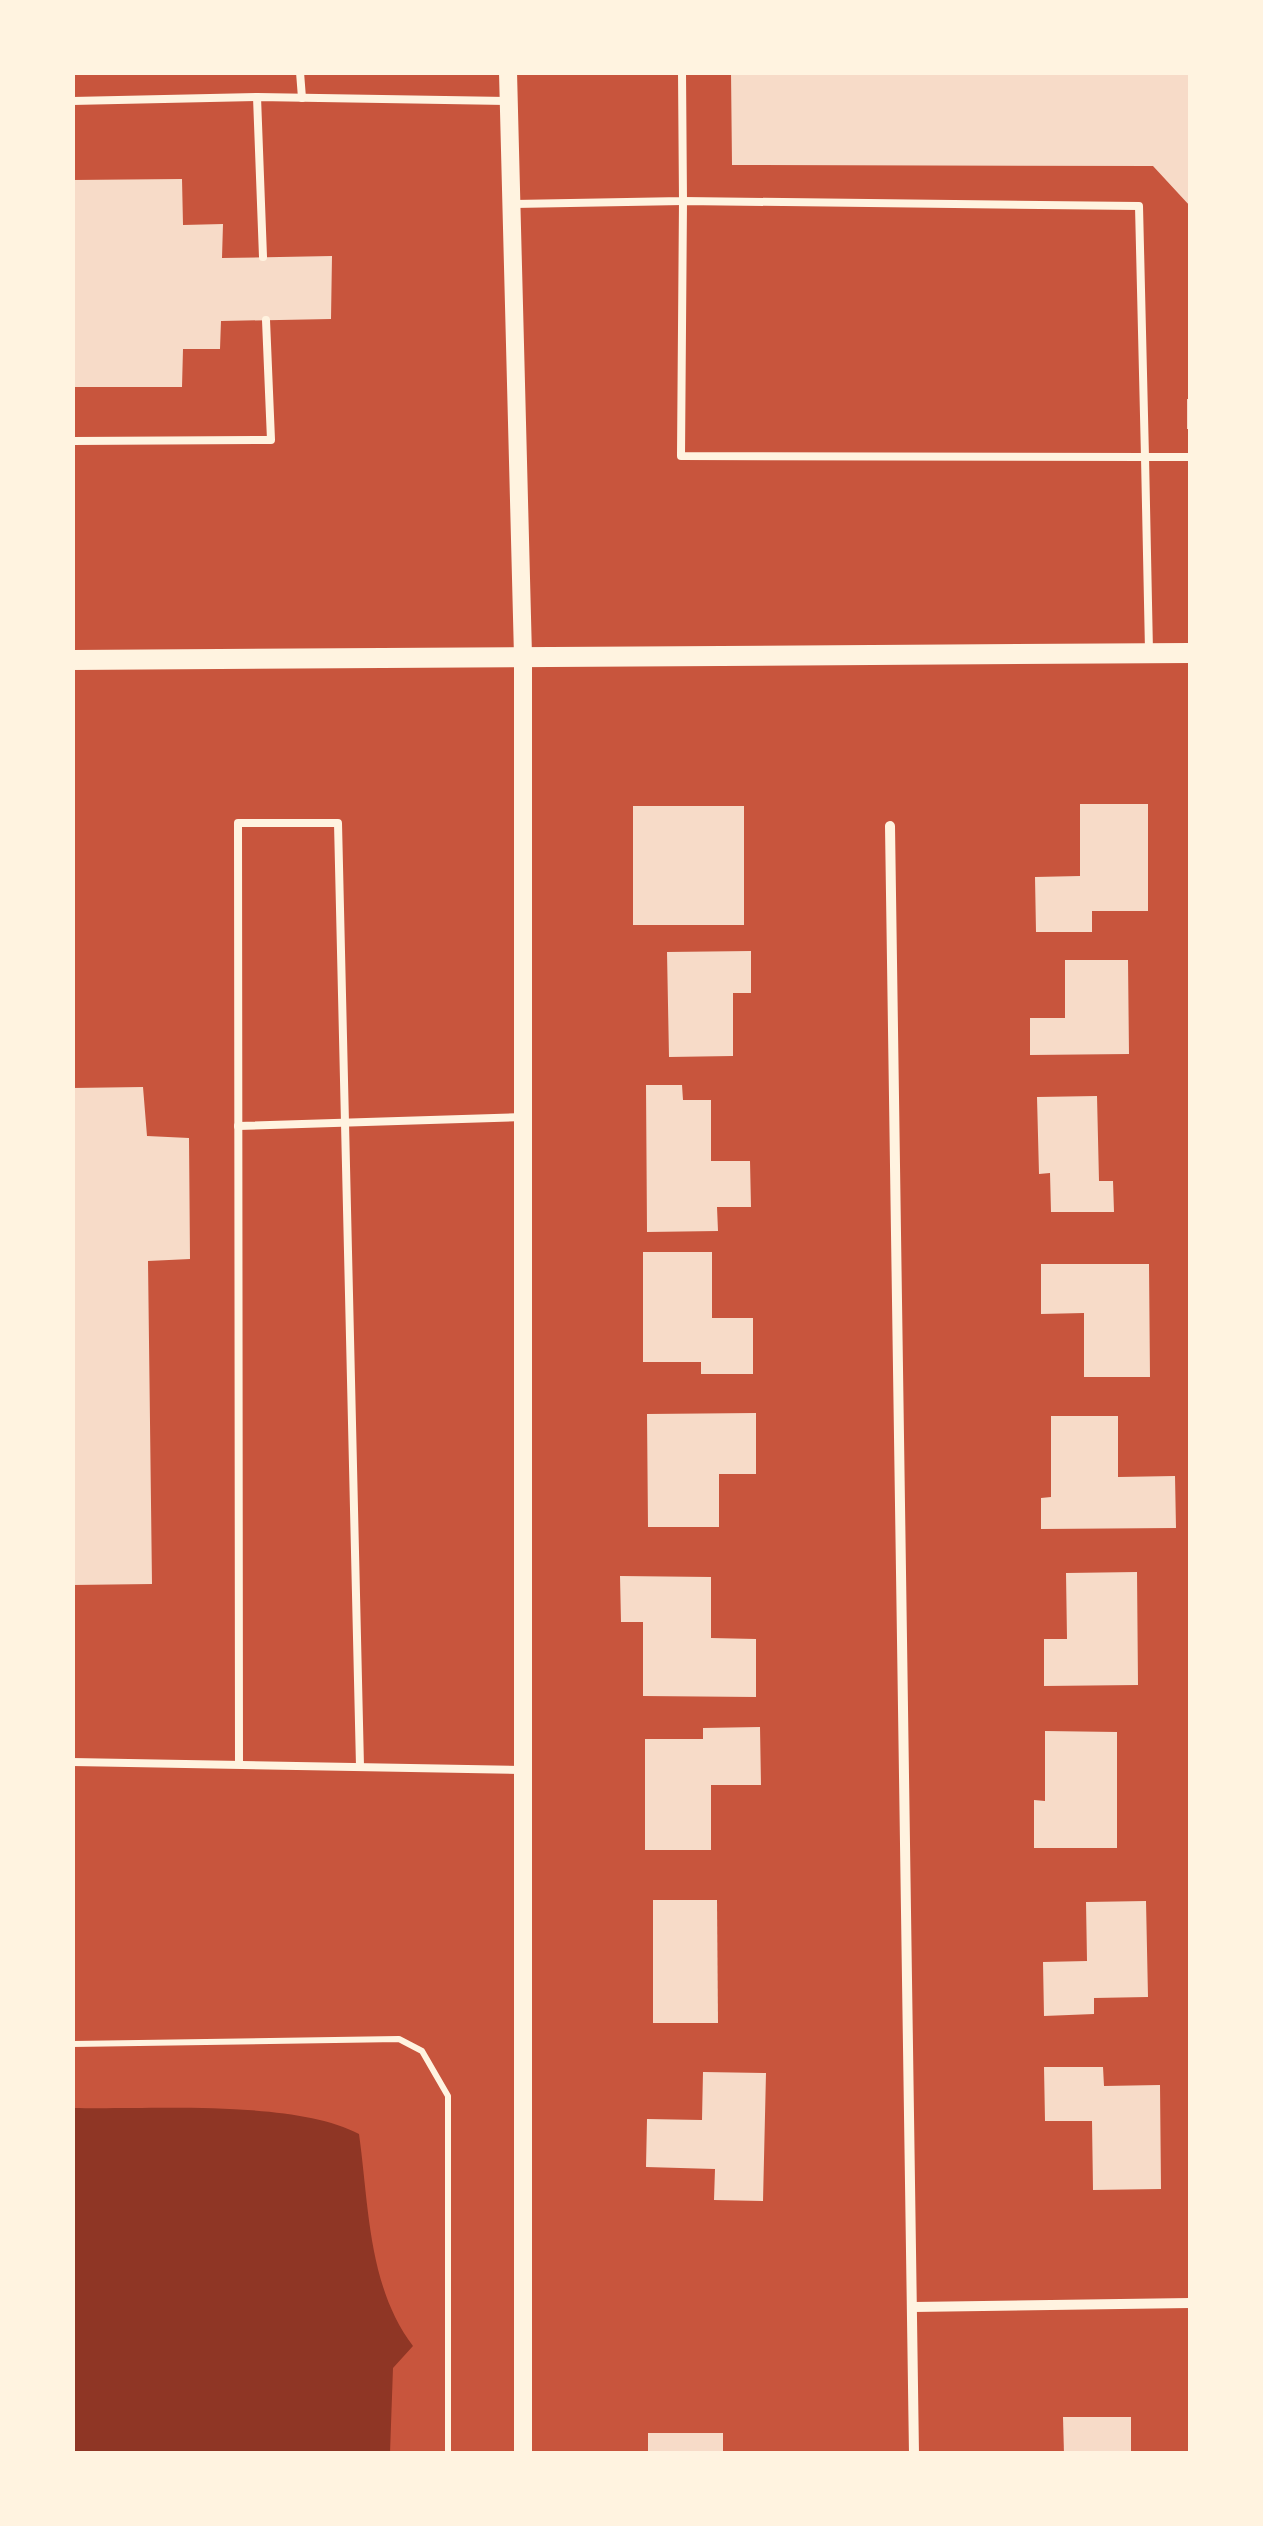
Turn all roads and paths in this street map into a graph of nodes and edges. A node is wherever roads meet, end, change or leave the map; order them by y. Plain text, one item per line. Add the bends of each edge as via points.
1 (300, 72) edge
2 (508, 72) edge
3 (682, 72) edge
4 (257, 97) junction
5 (302, 98) junction
6 (72, 100) edge
7 (508, 101) junction
8 (682, 201) junction
9 (510, 204) junction
10 (263, 257) dead end
11 (266, 320) dead end
12 (72, 440) edge
13 (1145, 457) junction
14 (1190, 457) edge
15 (1190, 653) edge
16 (1150, 654) junction
17 (523, 656) junction
18 (72, 660) edge
19 (890, 826) dead end
20 (524, 1117) junction
21 (345, 1122) junction
22 (238, 1126) junction
23 (72, 1762) edge
24 (239, 1764) junction
25 (360, 1766) junction
26 (525, 1770) junction
27 (72, 2044) edge
28 (1190, 2303) edge
29 (913, 2306) junction
30 (448, 2454) edge
31 (524, 2454) edge
32 (914, 2454) edge

1 - 5 lane
2 - 7 street
3 - 8 lane
4 - 5 lane
4 - 6 lane
4 - 10 lane
5 - 7 lane
7 - 9 street
8 - 9 lane
8 - 13 lane via 1138,206
8 - 13 lane via 681,456
9 - 17 street
11 - 12 lane via 271,440
13 - 14 lane
13 - 16 lane
15 - 16 main road
16 - 17 main road
17 - 18 main road
17 - 20 street
19 - 29 street
20 - 21 lane
20 - 26 street
21 - 22 lane
21 - 22 lane via 338,822 238,823
21 - 25 lane
22 - 24 lane
23 - 24 lane
24 - 25 lane
25 - 26 lane
26 - 31 street
27 - 30 path via 399,2040 422,2052 448,2096
28 - 29 street
29 - 32 street

